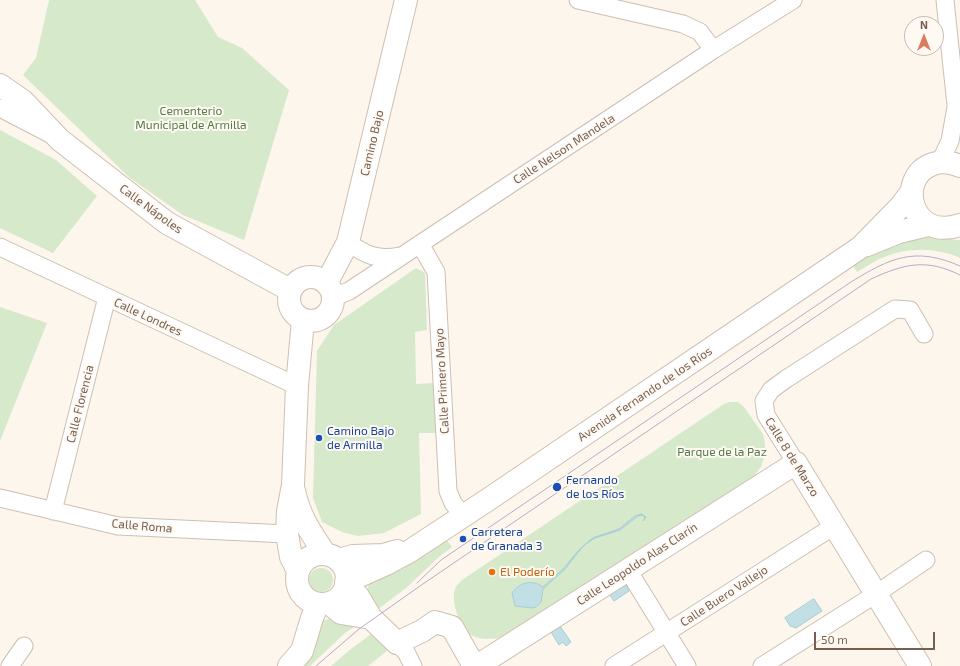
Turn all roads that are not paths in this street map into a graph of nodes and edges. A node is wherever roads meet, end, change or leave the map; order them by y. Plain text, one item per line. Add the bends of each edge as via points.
1 (406, 0) edge
2 (578, 0) edge
3 (793, 0) edge
4 (945, 0) edge
5 (713, 50) junction
6 (0, 85) edge
7 (0, 108) edge
8 (958, 113) edge
9 (60, 140) junction
10 (950, 164) edge
11 (912, 191) junction
12 (928, 225) junction
13 (960, 226) edge
14 (348, 242) junction
15 (420, 244) junction
16 (0, 247) edge
17 (861, 247) junction
18 (401, 256) junction
19 (290, 290) junction
20 (330, 290) junction
21 (107, 298) junction
22 (303, 320) junction
23 (924, 334) dead end
24 (297, 386) junction
25 (796, 463) junction
26 (293, 485) junction
27 (0, 498) edge
28 (53, 511) junction
29 (463, 516) junction
30 (834, 526) junction
31 (287, 534) junction
32 (428, 539) junction
33 (331, 557) junction
34 (926, 560) dead end
35 (628, 570) junction
36 (298, 572) junction
37 (346, 584) junction
38 (876, 594) junction
39 (316, 600) junction
40 (371, 618) junction
41 (666, 633) junction
42 (397, 643) junction
43 (24, 646) dead end
44 (291, 664) edge
45 (10, 666) edge
46 (413, 666) edge
47 (476, 666) edge
48 (614, 666) edge
49 (687, 666) edge
50 (762, 666) edge
51 (920, 666) edge

1 - 14 street, Camino Bajo
2 - 5 street via 683,24 700,32
3 - 5 street, Calle Nelson Mandela
4 - 8 street
5 - 15 street, Calle Nelson Mandela
6 - 9 street, Calle Nápoles via 23,101
7 - 9 street, Calle Nápoles
8 - 10 street via 952,122
9 - 19 street, Calle Nápoles via 167,223
10 - 11 street, Avenida Fernando de los Ríos via 930,165 915,180
11 - 12 street via 915,210
11 - 17 street, Avenida Fernando de los Ríos
12 - 13 street via 950,229
12 - 17 street, Avenida Fernando de los Ríos via 899,232
14 - 18 street via 359,251 375,258
14 - 20 street, Camino Bajo
15 - 18 street, Calle Nelson Mandela
15 - 29 street, Calle Primero Mayo via 436,272 448,491
16 - 21 street, Calle Londres
17 - 29 street, Avenida Fernando de los Ríos
18 - 20 street, Calle Nelson Mandela via 349,291
19 - 20 street via 298,280 316,276
19 - 22 street via 290,306
20 - 22 street via 331,310 325,317
21 - 24 street, Calle Londres
21 - 28 street, Calle Florencia
22 - 24 street
23 - 25 street, Calle 8 de Marzo via 910,310 895,309 771,390 764,401 766,415
24 - 26 street
25 - 30 street, Calle 8 de Marzo
25 - 35 street, Calle Leopoldo Alas Clarín
26 - 31 street
26 - 33 street via 298,508 308,528
27 - 28 street, Calle Roma
28 - 31 street, Calle Roma via 118,526
29 - 32 street, Avenida Fernando de los Ríos
30 - 38 street, Calle 8 de Marzo
30 - 41 street, Calle Buero Vallejo
31 - 36 street via 291,557
32 - 33 street, Avenida Fernando de los Ríos via 383,555
32 - 37 street, Avenida Fernando de los Ríos
33 - 36 street via 318,554 308,558
33 - 37 street via 345,570
34 - 38 street
35 - 41 street
35 - 47 street, Calle Leopoldo Alas Clarín
36 - 39 street via 297,585
37 - 39 street via 339,596
37 - 40 street via 358,596
38 - 50 street
38 - 51 street, Calle 8 de Marzo
39 - 40 street via 341,613
39 - 44 street via 302,651
40 - 42 street
41 - 48 street, Calle Buero Vallejo
41 - 49 street
42 - 46 street via 406,652
42 - 47 street via 434,622 452,627
43 - 45 street

